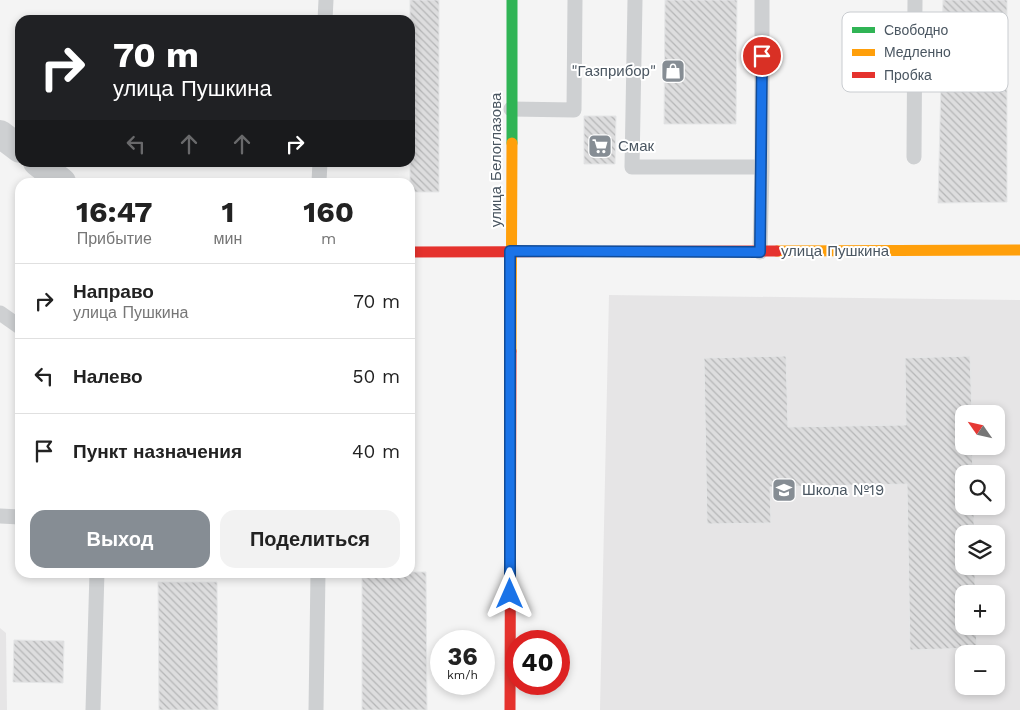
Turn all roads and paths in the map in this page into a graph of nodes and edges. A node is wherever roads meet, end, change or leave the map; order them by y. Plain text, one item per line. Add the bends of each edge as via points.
1 (326, 0) edge
2 (512, 0) edge
3 (575, 0) edge
4 (635, 0) edge
5 (762, 0) edge
6 (325, 15) edge
7 (914, 92) edge
8 (511, 109) junction
9 (0, 134) edge
10 (15, 146) edge
11 (914, 157) dead end
12 (43, 167) edge
13 (762, 167) junction
14 (57, 178) edge
15 (1020, 250) edge
16 (510, 251) junction
17 (415, 252) edge
18 (760, 252) junction
19 (0, 313) edge
20 (15, 324) edge
21 (0, 516) edge
22 (15, 517) edge
23 (97, 578) edge
24 (318, 578) edge
25 (93, 710) edge
26 (316, 710) edge
27 (510, 710) edge

1 - 6 lane
2 - 8 street, улица Белоглазова
3 - 8 lane via 574,110
4 - 13 lane via 632,167
5 - 13 lane
7 - 11 lane
8 - 16 street, улица Белоглазова
9 - 10 street
12 - 14 street
13 - 18 lane
15 - 18 street, улица Пушкина
16 - 17 street, улица Пушкина
16 - 18 street, улица Пушкина
16 - 27 street, улица Белоглазова
19 - 20 lane
21 - 22 lane
23 - 25 lane
24 - 26 lane

